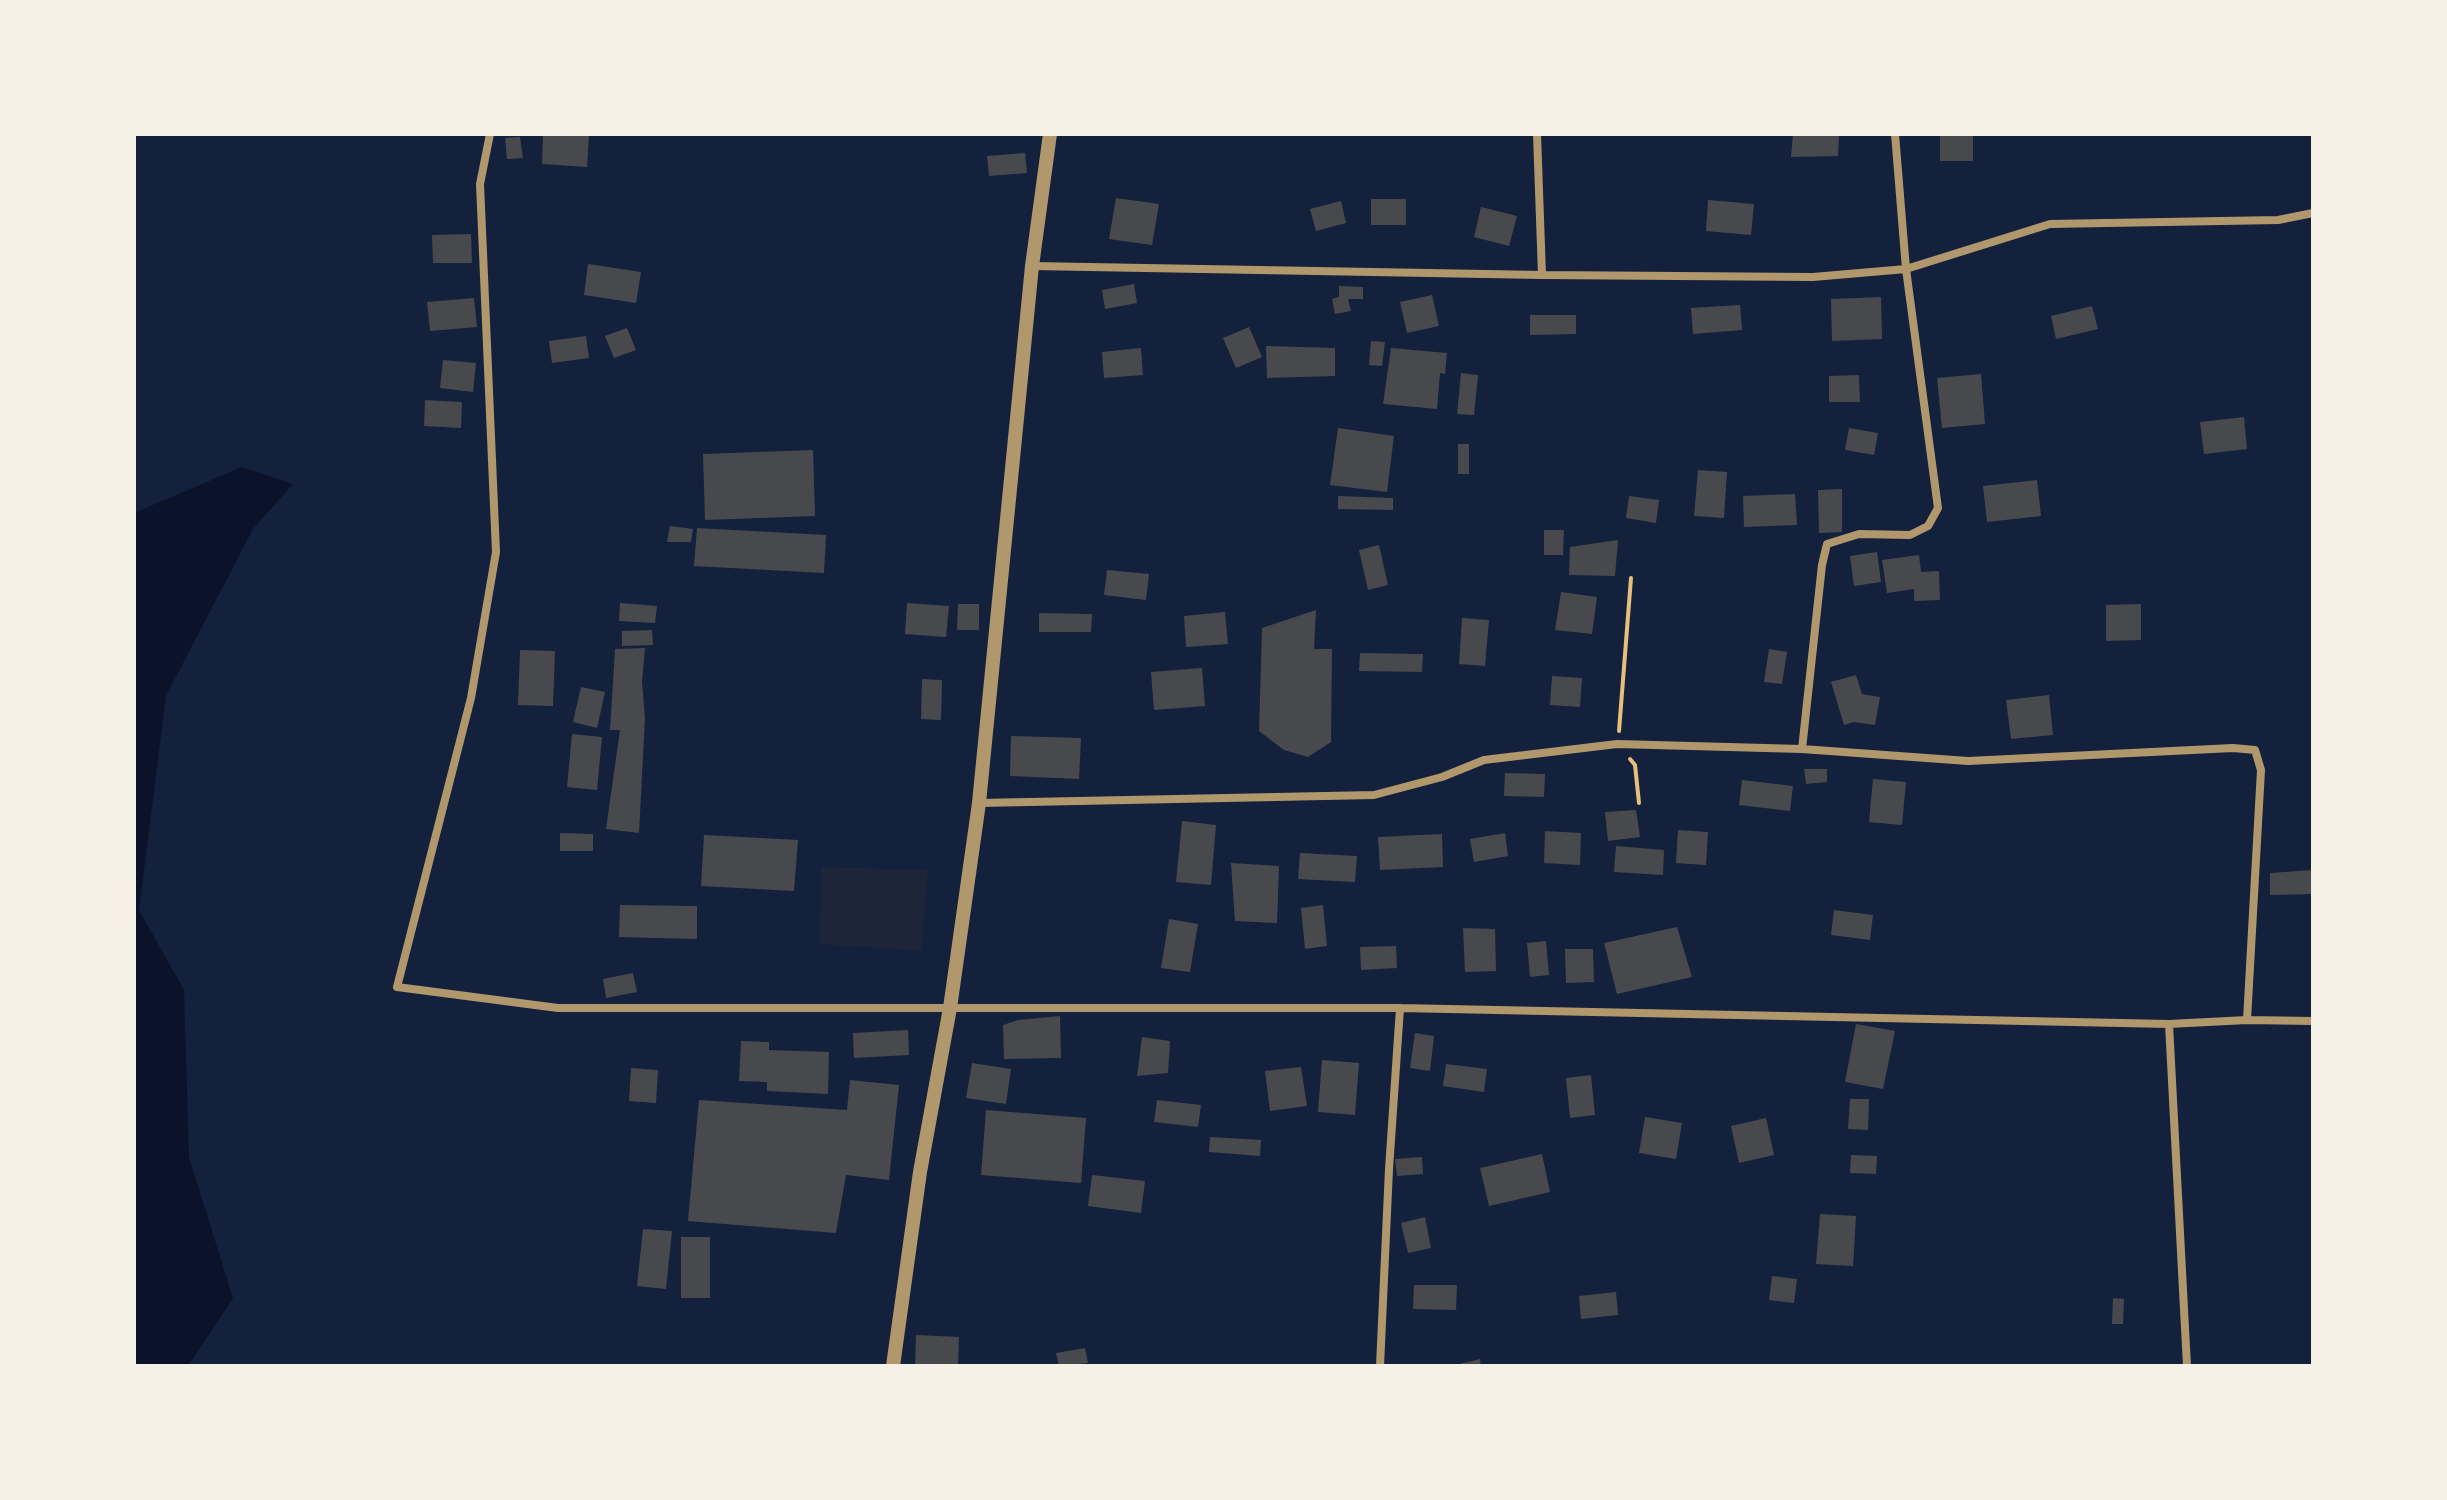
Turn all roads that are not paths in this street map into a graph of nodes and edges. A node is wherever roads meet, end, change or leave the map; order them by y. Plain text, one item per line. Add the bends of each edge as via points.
1 (490, 134) edge
2 (1050, 134) edge
3 (1537, 134) edge
4 (1895, 134) edge
5 (2313, 213) edge
6 (1032, 266) junction
7 (1906, 269) junction
8 (1542, 275) junction
9 (1802, 749) junction
10 (979, 803) junction
11 (950, 1008) junction
12 (1400, 1008) junction
13 (2247, 1020) junction
14 (2313, 1021) edge
15 (2169, 1024) junction
16 (893, 1366) edge
17 (1380, 1366) edge
18 (2187, 1366) edge

1 - 11 street via 480,184 496,552 471,698 397,987 558,1008
2 - 6 street
3 - 8 street
4 - 7 street
5 - 7 street via 2278,220 2050,224
6 - 8 street
6 - 10 street
7 - 8 street via 1813,277
7 - 9 street via 1938,508 1928,526 1910,535 1859,534 1827,544
9 - 10 street via 1617,744 1484,760 1374,795
9 - 13 street via 1968,761 2255,750 2261,770
10 - 11 street
11 - 12 street
11 - 16 street
12 - 15 street
12 - 17 street
13 - 14 street
13 - 15 street
15 - 18 street

